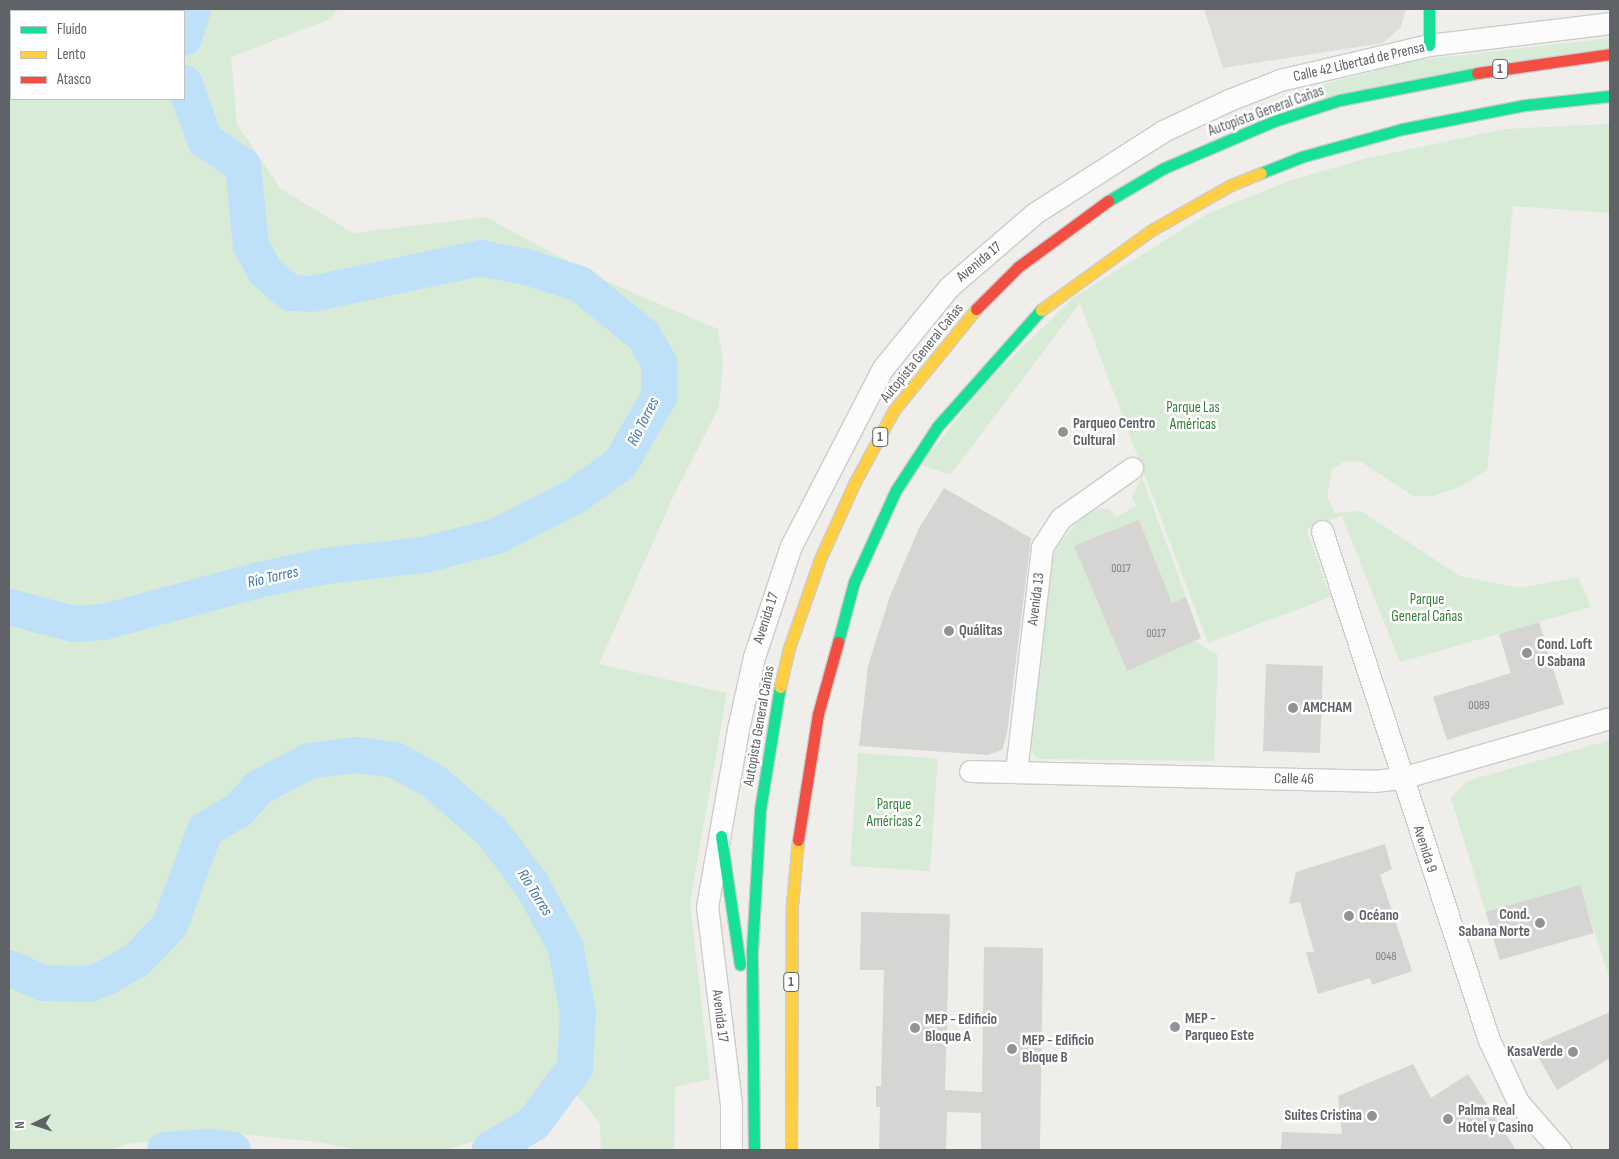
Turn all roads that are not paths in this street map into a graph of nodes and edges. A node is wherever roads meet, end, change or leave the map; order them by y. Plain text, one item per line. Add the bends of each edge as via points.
1 (1429, 9) edge
2 (1610, 23) edge
3 (1428, 45) junction
4 (1610, 54) edge
5 (1610, 96) edge
6 (1072, 186) joint
7 (1132, 468) dead end
8 (1322, 531) dead end
9 (1610, 718) edge
10 (970, 771) dead end
11 (1016, 772) junction
12 (1402, 778) junction
13 (721, 836) junction
14 (753, 1058) junction
15 (731, 1150) edge
16 (754, 1150) edge
17 (791, 1150) edge
18 (1560, 1150) edge

1 - 3 main road
2 - 3 street, Calle 42 Libertad de Prensa
3 - 6 street, Calle 42 Libertad de Prensa via 1280,80 1229,100 1163,131
4 - 14 main road, Autopista General Cañas / 1 via 1501,68 1340,100 1214,145 1164,168 1082,217 1018,267 964,321 894,410 855,482 820,559 788,651 760,810 752,950
5 - 17 main road, 1 via 1526,105 1376,135 1301,157 1231,185 1150,231 1050,301 1000,352 937,427 896,490 854,582 818,714 800,814 792,905
6 - 13 street, Avenida 17 via 949,287 883,368 834,458 791,546 754,657
7 - 11 street, Avenida 13 via 1073,507 1061,518 1042,547
8 - 12 street, Avenida 9
9 - 12 street, Calle 46
10 - 11 street, Calle 46
11 - 12 street, Calle 46 via 1373,781
12 - 18 street, Avenida 9 via 1489,1040 1518,1102
13 - 14 main road
13 - 15 street, Avenida 17 via 707,907 731,1104
14 - 16 main road, Autopista General Cañas / 1

